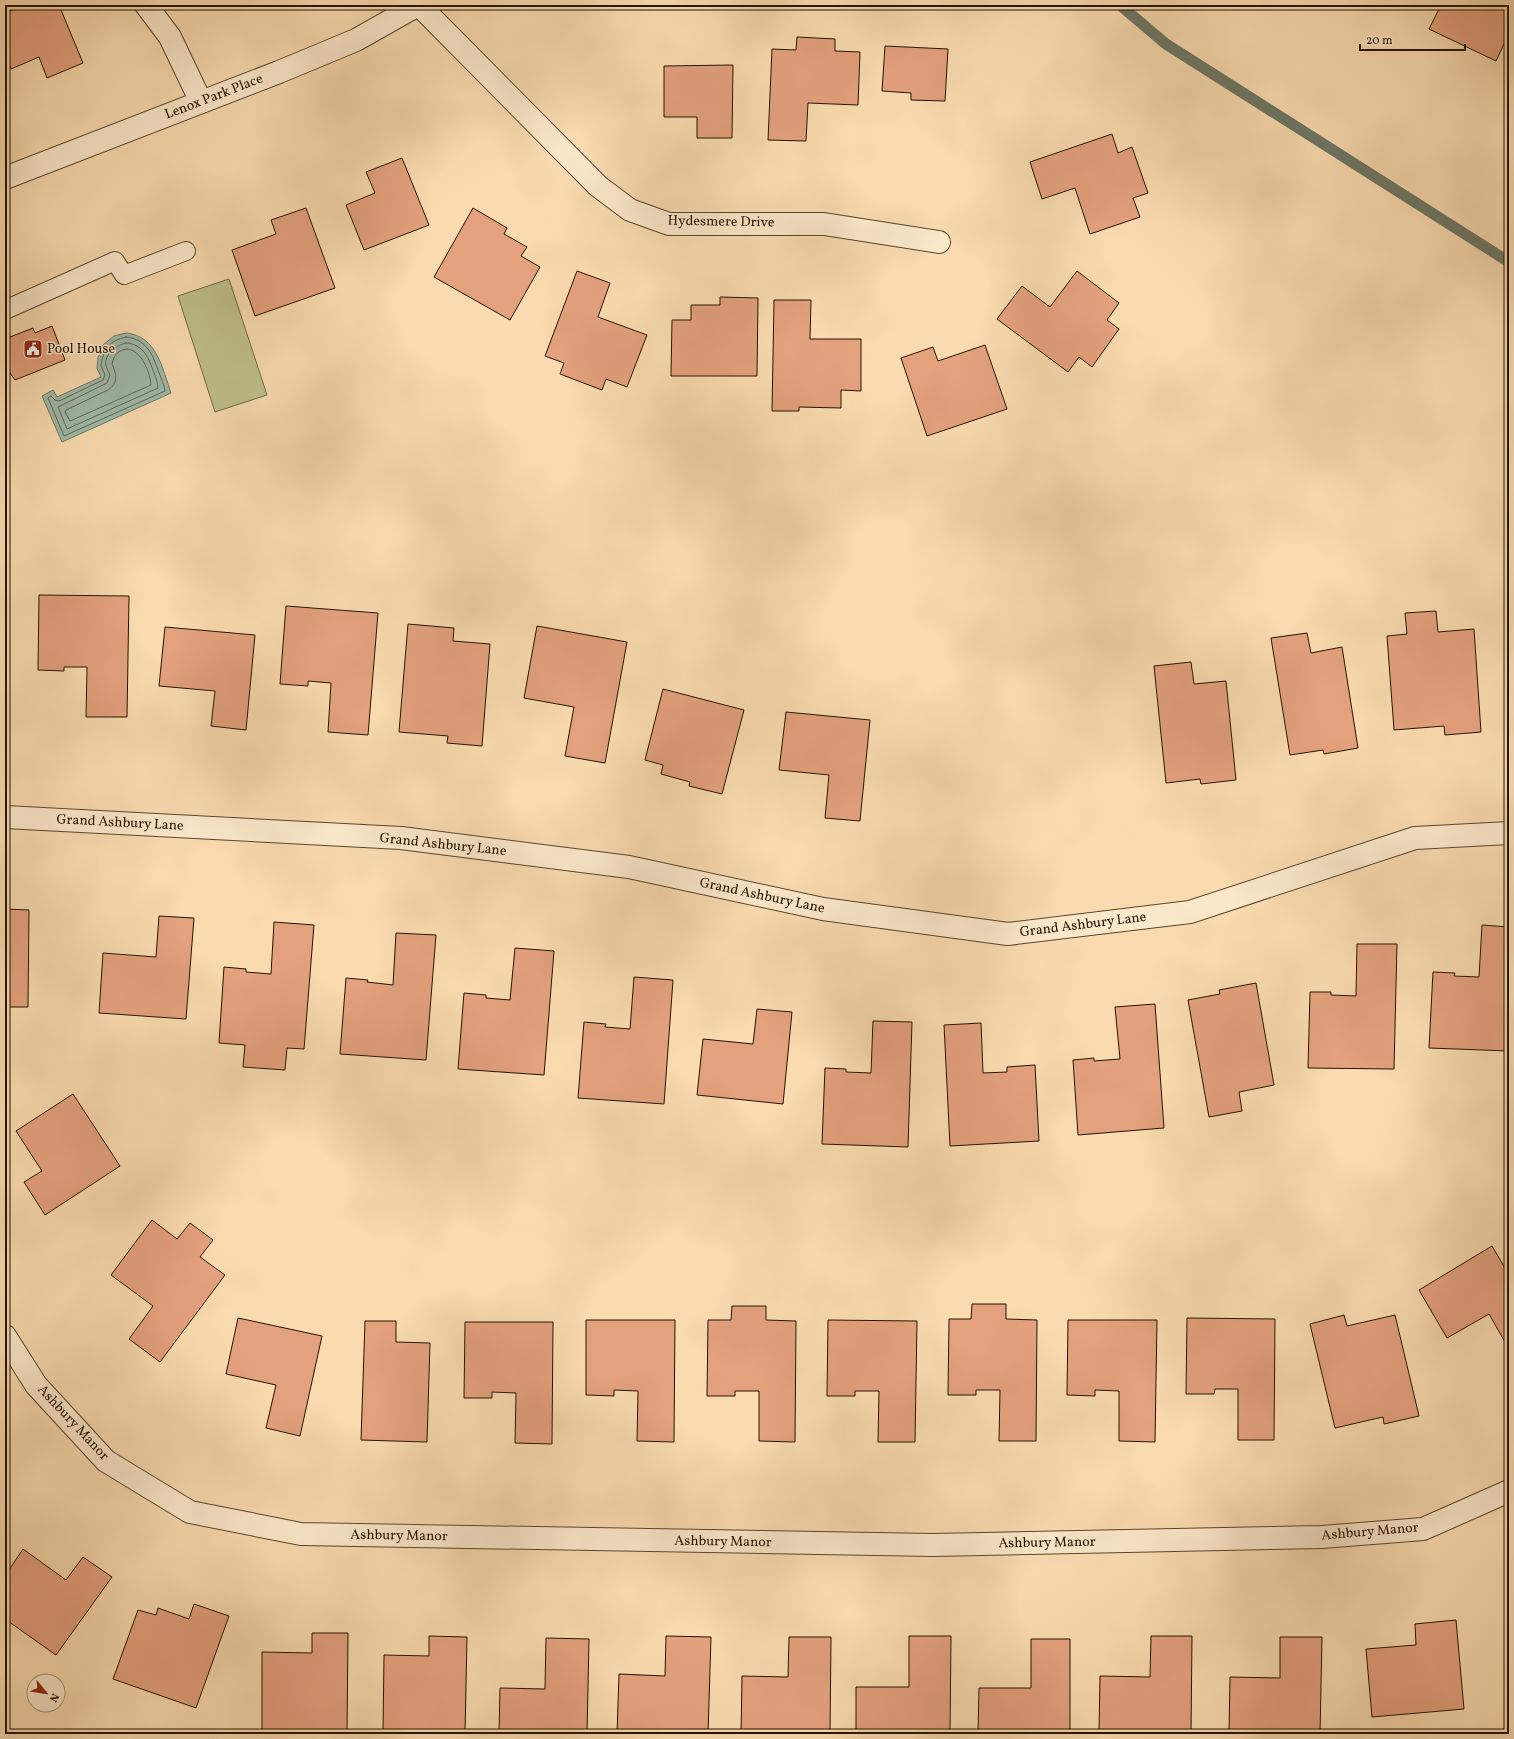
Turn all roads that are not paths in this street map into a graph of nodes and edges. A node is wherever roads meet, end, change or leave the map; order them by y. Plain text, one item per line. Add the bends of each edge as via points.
1 (146, 5) edge
2 (418, 5) edge
3 (201, 102) junction
4 (5, 178) edge
5 (939, 242) dead end
6 (186, 251) dead end
7 (5, 310) edge
8 (5, 817) edge
9 (1509, 833) edge
10 (5, 1336) edge
11 (1509, 1491) edge

1 - 3 street via 170,37
2 - 3 street, Lenox Park Place via 356,40
2 - 5 street, Hydesmere Drive via 598,186 630,210 669,224 824,224
3 - 4 street, Lenox Park Place
6 - 7 lane via 124,275 115,261
8 - 9 street, Grand Ashbury Lane via 401,838 629,867 823,910 1008,934 1190,912 1416,838
10 - 11 street, Ashbury Manor via 36,1385 106,1460 190,1512 301,1534 932,1545 1322,1537 1423,1528

